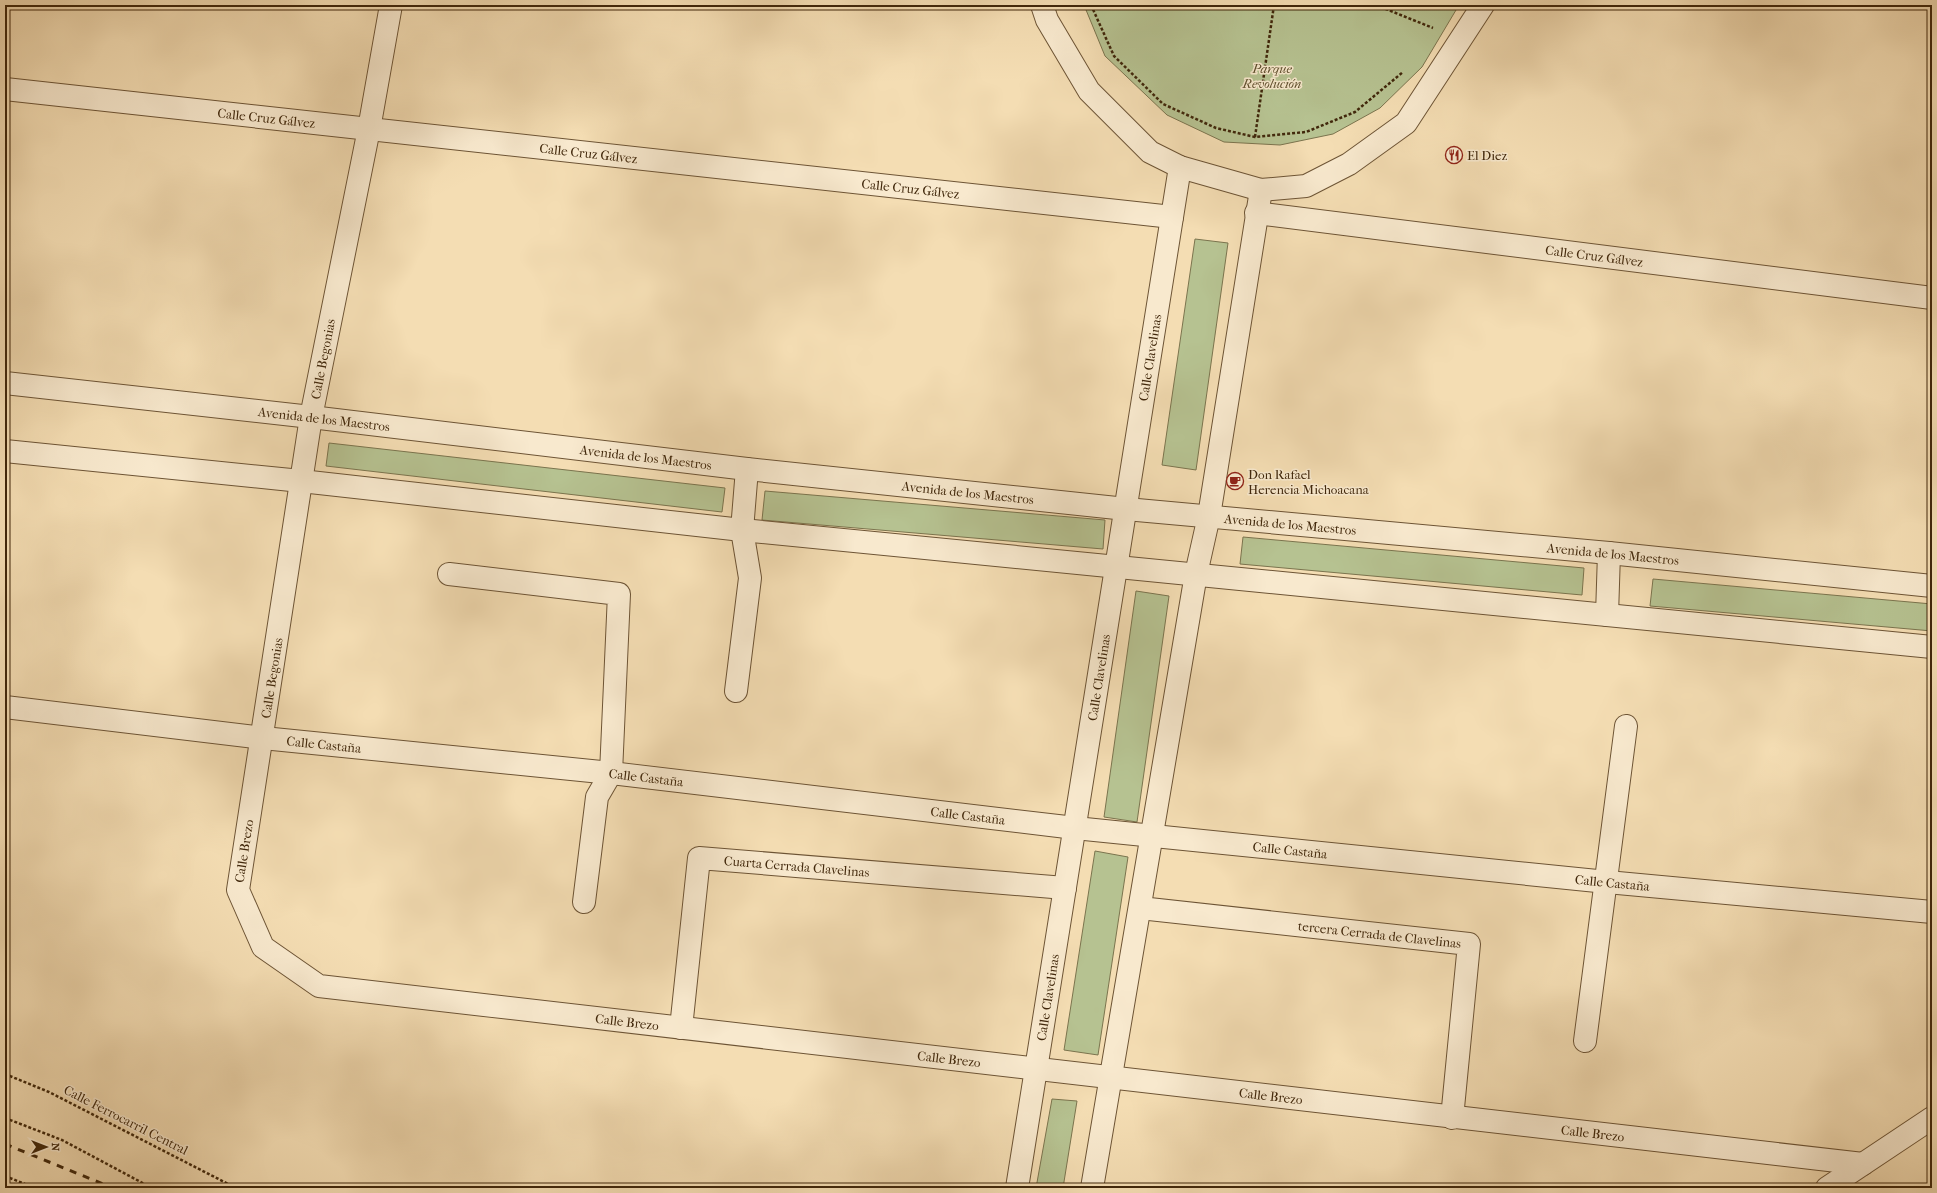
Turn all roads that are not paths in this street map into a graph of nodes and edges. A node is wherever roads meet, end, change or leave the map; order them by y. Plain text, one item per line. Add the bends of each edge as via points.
1 (391, 5) edge
2 (1042, 5) edge
3 (1483, 5) edge
4 (5, 89) edge
5 (369, 129) junction
6 (1180, 167) junction
7 (1261, 190) junction
8 (1256, 213) junction
9 (1172, 217) junction
10 (1932, 298) edge
11 (5, 383) edge
12 (311, 417) junction
13 (5, 451) edge
14 (747, 469) junction
15 (301, 481) junction
16 (1126, 509) junction
17 (1208, 516) junction
18 (742, 530) junction
19 (1609, 553) junction
20 (1116, 568) junction
21 (449, 574) dead end
22 (1196, 574) junction
23 (1932, 586) edge
24 (1607, 615) junction
25 (1932, 647) edge
26 (736, 691) dead end
27 (5, 706) edge
28 (1626, 726) dead end
29 (263, 738) junction
30 (611, 773) junction
31 (1075, 828) junction
32 (1152, 835) junction
33 (1607, 882) junction
34 (1065, 888) junction
35 (584, 902) dead end
36 (1140, 908) junction
37 (1932, 912) edge
38 (681, 1028) junction
39 (1585, 1041) dead end
40 (1036, 1069) junction
41 (1110, 1078) junction
42 (1452, 1118) junction
43 (1932, 1118) edge
44 (1863, 1164) junction
45 (1017, 1188) edge
46 (1092, 1188) edge
47 (1827, 1188) edge

1 - 5 street, Calle Begonias
2 - 6 street via 1047,20 1089,91 1150,152
3 - 7 street via 1406,123 1349,164 1306,186
4 - 5 street, Calle Cruz Gálvez
5 - 9 street, Calle Cruz Gálvez
5 - 12 street, Calle Begonias
6 - 7 street
6 - 9 street, Calle Clavelinas
7 - 8 street
8 - 10 street, Calle Cruz Gálvez
8 - 17 street
9 - 16 street, Calle Clavelinas
11 - 12 street, Avenida de los Maestros
12 - 14 street, Avenida de los Maestros
12 - 15 street, Calle Begonias
13 - 15 street
14 - 16 street, Avenida de los Maestros
14 - 18 street
15 - 18 street
15 - 29 street, Calle Begonias
16 - 17 street, Avenida de los Maestros
16 - 20 street, Calle Clavelinas
17 - 19 street, Avenida de los Maestros
17 - 22 street
18 - 20 street
18 - 26 street via 750,578
19 - 23 street, Avenida de los Maestros
19 - 24 street
20 - 22 street
20 - 31 street, Calle Clavelinas
21 - 30 street via 619,594
22 - 24 street
22 - 32 street
24 - 25 street
27 - 29 street, Calle Castaña
28 - 33 street
29 - 30 street, Calle Castaña
29 - 38 street, Calle Brezo via 238,890 263,947 319,986
30 - 31 street, Calle Castaña
30 - 35 street via 597,797
31 - 32 street, Calle Castaña
31 - 34 street, Calle Clavelinas
32 - 33 street, Calle Castaña
32 - 36 street
33 - 37 street, Calle Castaña
33 - 39 street
34 - 38 street, Cuarta Cerrada Clavelinas via 699,858
34 - 40 street, Calle Clavelinas
36 - 41 street
36 - 42 street, tercera Cerrada de Clavelinas via 1470,944
38 - 40 street, Calle Brezo
40 - 41 street, Calle Brezo
40 - 45 street, Calle Clavelinas
41 - 42 street, Calle Brezo
41 - 46 street
42 - 44 street, Calle Brezo
43 - 44 street
44 - 47 street

